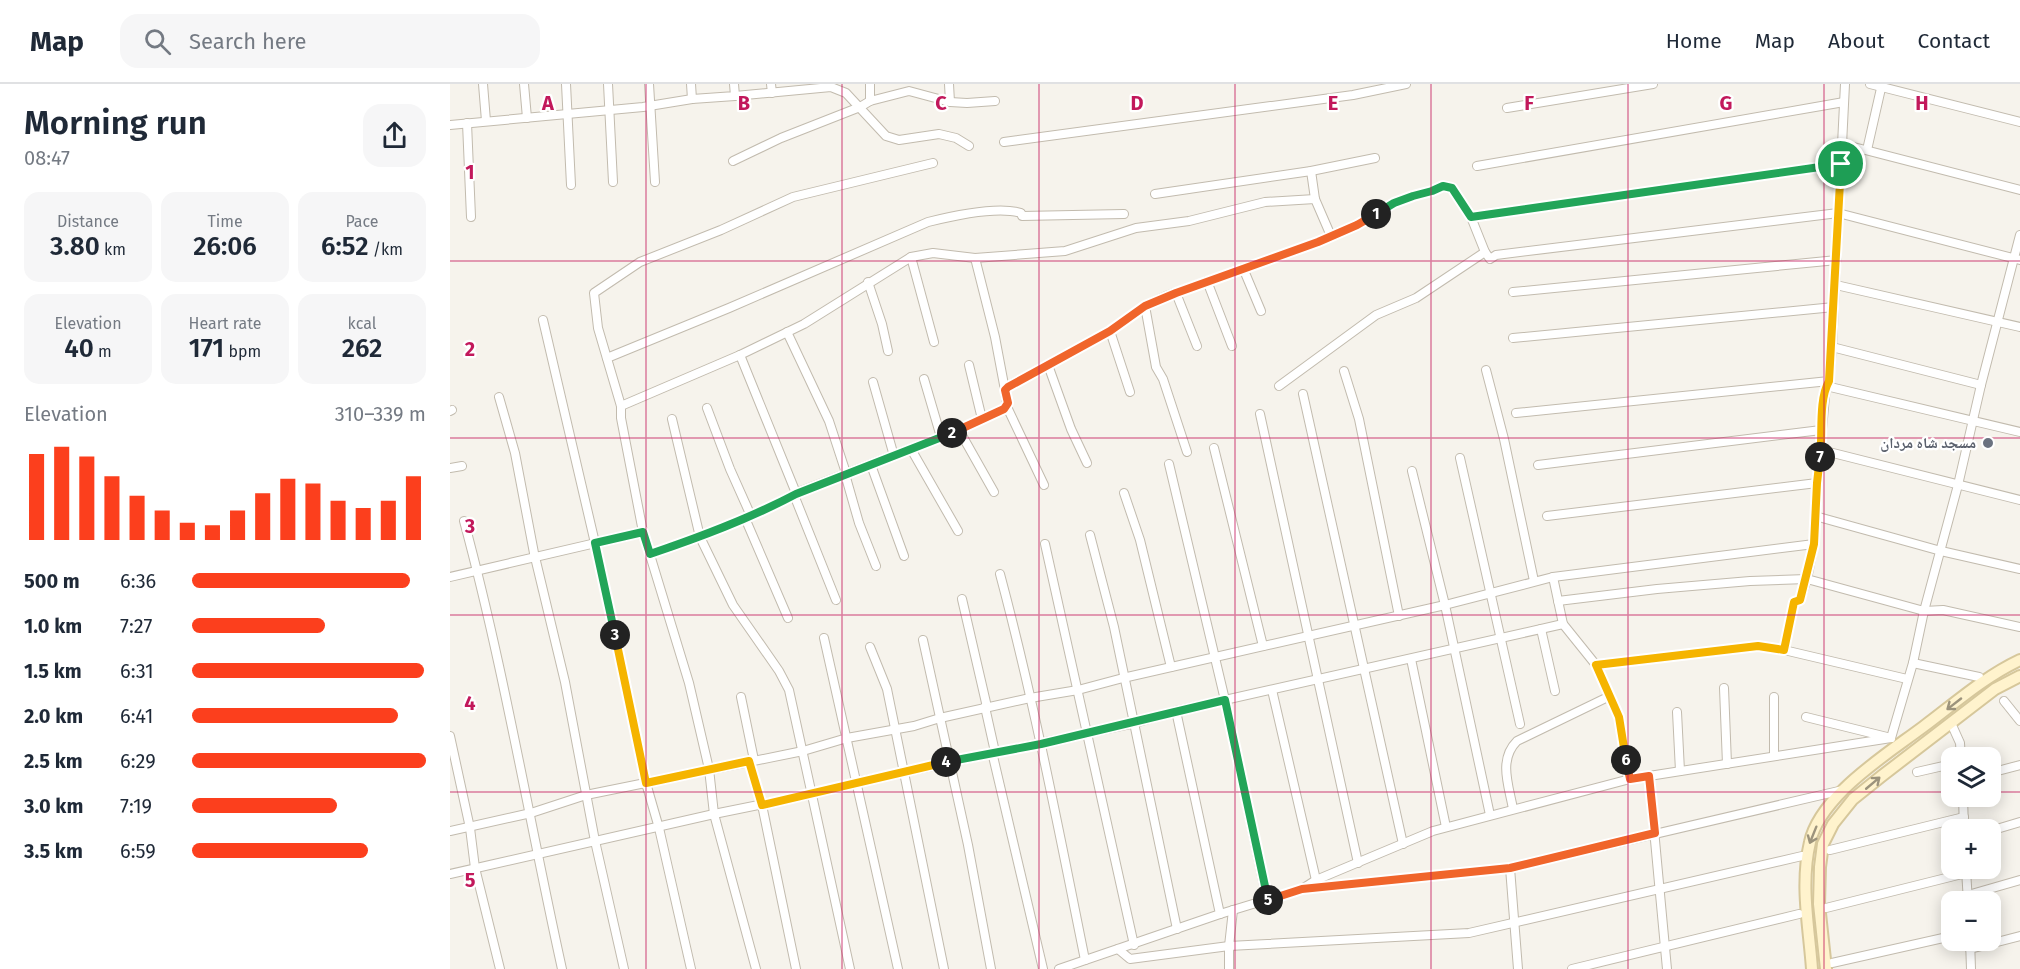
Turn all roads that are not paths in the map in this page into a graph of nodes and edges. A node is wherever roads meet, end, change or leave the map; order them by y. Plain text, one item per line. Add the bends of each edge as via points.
1 (483, 84) edge
2 (524, 84) edge
3 (566, 84) edge
4 (608, 84) edge
5 (649, 84) edge
6 (691, 84) edge
7 (734, 84) edge
8 (771, 84) edge
9 (870, 84) edge
10 (949, 84) edge
11 (1406, 84) edge
12 (1653, 84) edge
13 (1845, 84) edge
14 (1870, 84) edge
15 (1881, 85) edge
16 (812, 86) edge
17 (831, 86) edge
18 (909, 88) edge
19 (772, 93) junction
20 (735, 96) junction
21 (692, 99) junction
22 (870, 101) junction
23 (995, 101) dead end
24 (950, 102) junction
25 (1844, 102) junction
26 (650, 105) junction
27 (860, 107) junction
28 (1507, 108) dead end
29 (610, 110) junction
30 (568, 114) junction
31 (527, 118) junction
32 (486, 121) junction
33 (2020, 122) edge
34 (467, 123) junction
35 (450, 126) edge
36 (1004, 142) dead end
37 (1842, 144) junction
38 (969, 146) dead end
39 (1866, 150) junction
40 (1375, 158) dead end
41 (733, 161) dead end
42 (933, 163) dead end
43 (1841, 164) junction
44 (1477, 166) dead end
45 (1311, 171) junction
46 (613, 183) dead end
47 (655, 183) dead end
48 (571, 185) dead end
49 (2020, 190) edge
50 (1155, 194) dead end
51 (1315, 199) junction
52 (1838, 213) junction
53 (1124, 214) dead end
54 (471, 217) dead end
55 (1471, 217) junction
56 (2020, 235) edge
57 (1331, 236) junction
58 (1485, 252) junction
59 (911, 257) junction
60 (975, 258) junction
61 (1837, 260) junction
62 (2017, 260) edge
63 (1243, 268) junction
64 (1207, 281) junction
65 (868, 282) junction
66 (1836, 285) junction
67 (1513, 292) dead end
68 (1176, 293) junction
69 (1145, 306) junction
70 (1834, 307) junction
71 (1261, 311) dead end
72 (543, 320) dead end
73 (1998, 322) junction
74 (2020, 327) edge
75 (1110, 331) junction
76 (788, 332) junction
77 (1513, 338) dead end
78 (934, 342) dead end
79 (1197, 346) dead end
80 (1232, 346) dead end
81 (1832, 347) junction
82 (888, 351) dead end
83 (740, 355) junction
84 (607, 358) junction
85 (969, 365) dead end
86 (1048, 365) junction
87 (1486, 370) dead end
88 (1344, 371) dead end
89 (924, 379) dead end
90 (873, 382) dead end
91 (1828, 384) junction
92 (1981, 385) junction
93 (1278, 386) dead end
94 (1005, 390) junction
95 (1130, 392) dead end
96 (1303, 394) dead end
97 (500, 397) dead end
98 (621, 406) junction
99 (1007, 407) junction
100 (707, 408) dead end
101 (1516, 413) dead end
102 (1260, 414) dead end
103 (672, 419) dead end
104 (982, 419) junction
105 (1973, 420) junction
106 (959, 430) junction
107 (1821, 430) junction
108 (2020, 432) edge
109 (941, 437) junction
110 (1214, 448) dead end
111 (911, 449) junction
112 (1821, 450) junction
113 (1187, 452) dead end
114 (894, 456) junction
115 (1460, 458) dead end
116 (1087, 463) dead end
117 (1169, 464) dead end
118 (871, 465) junction
119 (1538, 465) dead end
120 (462, 466) dead end
121 (450, 468) edge
122 (1412, 471) dead end
123 (845, 474) junction
124 (1817, 483) junction
125 (1958, 485) junction
126 (1044, 486) dead end
127 (994, 492) dead end
128 (1124, 493) dead end
129 (795, 494) junction
130 (2020, 500) edge
131 (1547, 516) dead end
132 (1815, 516) junction
133 (748, 517) junction
134 (464, 521) dead end
135 (958, 531) dead end
136 (643, 532) junction
137 (1090, 535) dead end
138 (700, 537) junction
139 (595, 543) junction
140 (1045, 544) dead end
141 (1814, 544) junction
142 (1941, 551) junction
143 (650, 554) junction
144 (904, 556) dead end
145 (535, 557) junction
146 (876, 566) dead end
147 (2020, 569) edge
148 (477, 571) junction
149 (1000, 574) dead end
150 (450, 577) edge
151 (1552, 577) junction
152 (1807, 579) junction
153 (1533, 581) junction
154 (1490, 594) junction
155 (962, 599) dead end
156 (836, 600) dead end
157 (1558, 601) junction
158 (1445, 606) junction
159 (1924, 611) junction
160 (1400, 616) junction
161 (788, 618) dead end
162 (1563, 624) junction
163 (1354, 625) junction
164 (2020, 627) edge
165 (1541, 629) junction
166 (1307, 635) junction
167 (824, 638) dead end
168 (1500, 639) junction
169 (923, 640) dead end
170 (1263, 646) junction
171 (870, 647) dead end
172 (1454, 649) junction
173 (1784, 650) junction
174 (1215, 657) junction
175 (1411, 659) junction
176 (2020, 660) edge
177 (1912, 663) junction
178 (1596, 665) junction
179 (1171, 667) junction
180 (1364, 670) junction
181 (2020, 676) edge
182 (1978, 677) dead end
183 (1123, 678) junction
184 (1319, 678) junction
185 (1907, 679) junction
186 (1724, 687) dead end
187 (1078, 690) junction
188 (1272, 690) junction
189 (1555, 691) dead end
190 (1610, 696) junction
191 (741, 697) dead end
192 (1774, 697) dead end
193 (1030, 698) junction
194 (1225, 700) junction
195 (2004, 701) dead end
196 (986, 707) junction
197 (1176, 711) junction
198 (1677, 712) dead end
199 (1806, 717) dead end
200 (940, 718) junction
201 (2020, 721) edge
202 (1135, 723) junction
203 (1951, 723) junction
204 (1520, 724) dead end
205 (896, 730) junction
206 (1086, 732) junction
207 (450, 736) edge
208 (847, 738) junction
209 (1891, 738) junction
210 (1903, 742) junction
211 (1041, 744) junction
212 (1960, 747) edge
213 (803, 751) junction
214 (993, 752) junction
215 (1774, 756) junction
216 (752, 761) junction
217 (949, 762) junction
218 (1726, 764) junction
219 (2020, 765) edge
220 (1941, 767) edge
221 (709, 769) junction
222 (2001, 770) edge
223 (1680, 771) junction
224 (905, 772) junction
225 (1917, 772) dead end
226 (1649, 776) junction
227 (1630, 779) junction
228 (857, 782) junction
229 (646, 783) junction
230 (1844, 789) junction
231 (812, 794) junction
232 (586, 795) junction
233 (762, 805) junction
234 (1964, 807) edge
235 (1513, 809) junction
236 (531, 813) junction
237 (714, 814) junction
238 (1490, 815) junction
239 (1964, 817) joint
240 (2020, 822) edge
241 (1446, 827) junction
242 (470, 828) junction
243 (659, 828) junction
244 (2001, 828) edge
245 (450, 831) edge
246 (1655, 833) junction
247 (595, 841) junction
248 (1403, 844) junction
249 (1830, 850) dead end
250 (537, 854) junction
251 (1802, 856) dead end
252 (1358, 862) junction
253 (475, 868) junction
254 (1510, 868) junction
255 (450, 874) edge
256 (1941, 878) edge
257 (1316, 880) junction
258 (2020, 880) edge
259 (1302, 889) junction
260 (1661, 890) junction
261 (1988, 891) edge
262 (1267, 900) junction
263 (1826, 908) dead end
264 (1233, 910) junction
265 (1220, 914) junction
266 (1799, 914) dead end
267 (1514, 922) junction
268 (1177, 928) junction
269 (2020, 936) edge
270 (1941, 939) edge
271 (2001, 939) edge
272 (1134, 945) junction
273 (1228, 946) junction
274 (1665, 946) junction
275 (1118, 949) junction
276 (1970, 951) edge
277 (1085, 960) junction
278 (1829, 966) edge
279 (500, 969) edge
280 (562, 969) edge
281 (624, 969) edge
282 (691, 969) edge
283 (756, 969) edge
284 (796, 969) edge
285 (850, 969) edge
286 (898, 969) edge
287 (944, 969) edge
288 (991, 969) edge
289 (1043, 969) edge
290 (1059, 969) edge
291 (1230, 969) edge
292 (1518, 969) edge
293 (1572, 969) edge
294 (1667, 969) edge
295 (1812, 969) edge
296 (1971, 969) edge

1 - 32 street
2 - 31 street
3 - 30 street
4 - 29 street
5 - 26 street
6 - 21 street
7 - 20 street
8 - 19 street
9 - 22 street
10 - 24 street
11 - 36 street via 1353,95
12 - 28 street
13 - 25 street
14 - 15 street
15 - 33 street
15 - 39 street
16 - 17 street
16 - 19 street
17 - 27 street via 846,93
18 - 22 street
18 - 24 street
19 - 20 street
20 - 21 street
21 - 26 street
22 - 27 street
23 - 24 street
25 - 37 street
25 - 44 street
26 - 29 street
26 - 47 street
27 - 38 street via 886,136 908,140 939,134
27 - 41 street
29 - 30 street
29 - 46 street
30 - 31 street
30 - 48 street
31 - 32 street
32 - 34 street
34 - 35 street
34 - 54 street
37 - 39 street
37 - 43 street
39 - 49 street
40 - 45 street
42 - 84 street via 793,197 640,262 594,293
43 - 52 street
43 - 55 street
45 - 50 street
45 - 51 street
51 - 57 street
51 - 60 street via 1265,202 1189,221 1136,228 1065,251
52 - 58 street via 1496,255 1490,259
52 - 61 street
52 - 62 street
53 - 84 street via 1022,216 1016,211 1003,211 928,222
55 - 57 street via 1452,188 1443,186 1394,203
55 - 58 street
56 - 62 street
57 - 63 street
58 - 93 street via 1416,298 1376,315
59 - 60 street via 933,252
59 - 65 street
59 - 78 street
60 - 94 street
61 - 66 street
61 - 67 street
62 - 73 street
63 - 64 street
63 - 71 street
64 - 68 street
64 - 80 street
65 - 76 street
65 - 82 street
66 - 70 street
66 - 73 street
68 - 69 street
68 - 79 street
69 - 75 street
69 - 113 street via 1156,367
70 - 77 street
70 - 81 street
72 - 139 street
73 - 74 street
73 - 92 street
75 - 86 street
75 - 95 street
76 - 83 street
76 - 123 street via 829,421
81 - 91 street
81 - 92 street
83 - 98 street
83 - 129 street
84 - 98 street
85 - 104 street
86 - 94 street
86 - 116 street
87 - 153 street
88 - 160 street via 1359,419
89 - 109 street
90 - 114 street
91 - 101 street
91 - 105 street
91 - 107 street
92 - 105 street
94 - 99 street
96 - 163 street
97 - 145 street
98 - 136 street
99 - 104 street
99 - 126 street
100 - 133 street
102 - 166 street
103 - 138 street
104 - 106 street
105 - 108 street
105 - 125 street
106 - 109 street
106 - 127 street
107 - 112 street
107 - 119 street
109 - 111 street
110 - 170 street
111 - 114 street
111 - 135 street
112 - 124 street
112 - 125 street
114 - 118 street
115 - 154 street
117 - 174 street
118 - 123 street
118 - 144 street
120 - 121 street
122 - 158 street
123 - 129 street
123 - 146 street
124 - 131 street
124 - 132 street
125 - 130 street
125 - 142 street
128 - 179 street via 1140,540
129 - 133 street
129 - 156 street
132 - 141 street
132 - 142 street
133 - 138 street
133 - 161 street
134 - 148 street
136 - 139 street
136 - 143 street
137 - 183 street
138 - 143 street
138 - 213 street via 733,606 789,690
139 - 145 street
139 - 229 street
140 - 187 street
141 - 151 street
141 - 152 street
142 - 147 street
142 - 159 street
143 - 221 street via 679,645
145 - 148 street
145 - 232 street via 565,682
148 - 150 street
148 - 236 street
149 - 193 street
151 - 153 street
151 - 157 street
152 - 157 street via 1668,588
152 - 159 street
152 - 173 street via 1800,600 1794,602
153 - 154 street
154 - 158 street
154 - 168 street
155 - 196 street
157 - 162 street
158 - 160 street
158 - 172 street
159 - 164 street via 1943,610
159 - 177 street
160 - 163 street
162 - 165 street
162 - 178 street
163 - 166 street
163 - 180 street
165 - 168 street
165 - 189 street
166 - 170 street
166 - 184 street
167 - 208 street
168 - 172 street
168 - 204 street
169 - 200 street
170 - 174 street
171 - 205 street via 887,689
172 - 175 street
172 - 238 street
173 - 178 street via 1758,646
173 - 185 street
174 - 179 street
174 - 194 street
175 - 180 street
175 - 241 street
176 -> 210 main road via 1988,677
177 - 182 street
177 - 185 street
178 - 190 street
179 - 183 street
180 - 184 street
180 - 248 street
181 - 203 main road via 1995,689
183 - 187 street
183 - 202 street
184 - 188 street
184 - 252 street
185 - 209 street
186 - 218 street
187 - 193 street
187 - 206 street
188 - 194 street
188 - 257 street
190 - 227 street via 1619,717
190 - 235 street via 1517,741 1509,749 1506,771
191 - 216 street
192 - 215 street
193 - 196 street
193 - 211 street
194 - 197 street
194 - 262 street
195 - 201 street
196 - 200 street
196 - 214 street
197 - 202 street
197 - 265 street
198 - 223 street
199 - 209 street
200 - 205 street
200 - 217 street
202 - 206 street
202 - 268 street
203 - 212 street
278 -> 203 main road via 1819,904 1820,867 1823,844 1833,824 1861,793
205 - 208 street
205 - 224 street
206 - 211 street
206 - 272 street
207 - 242 street
208 - 213 street
208 - 228 street
209 - 210 street
209 - 215 street
210 - 230 main road
211 - 214 street
211 - 277 street
213 - 216 street
213 - 231 street
214 - 217 street
214 - 289 street
215 - 218 street
216 - 221 street
216 - 233 street
217 - 224 street
217 - 288 street
218 - 223 street
219 - 222 street
220 - 225 street
221 - 229 street
221 - 237 street
223 - 226 street
224 - 228 street
224 - 287 street
226 - 227 street
226 - 246 street
227 - 235 street
228 - 231 street
228 - 286 street
229 - 232 street
229 - 243 street
230 - 246 street
230 -> 295 main road via 1821,817 1810,840 1805,904
231 - 233 street
231 - 285 street
232 - 236 street
232 - 247 street
233 - 237 street
233 - 284 street
234 - 239 street
235 - 238 street
236 - 242 street
236 - 250 street
237 - 243 street
237 - 283 street
238 - 241 street
239 - 249 street
240 - 244 street
241 - 248 street
242 - 245 street
242 - 253 street
243 - 247 street
243 - 282 street
246 - 254 street
246 - 260 street
247 - 250 street
247 - 281 street
248 - 252 street
250 - 253 street
250 - 280 street
251 - 260 street
252 - 257 street
253 - 255 street
253 - 279 street
254 - 259 street
254 - 267 street
256 - 263 street
257 - 259 street
258 - 261 street
259 - 262 street
260 - 267 street
260 - 274 street
262 - 264 street
264 - 265 street
264 - 273 street
265 - 268 street
266 - 274 street
267 - 273 street via 1469,933
267 - 292 street
268 - 272 street
269 - 271 street
270 - 278 street
272 - 275 street
273 - 275 street via 1130,959
273 - 291 street
274 - 293 street
274 - 294 street
275 - 277 street
276 - 296 street
277 - 290 street

